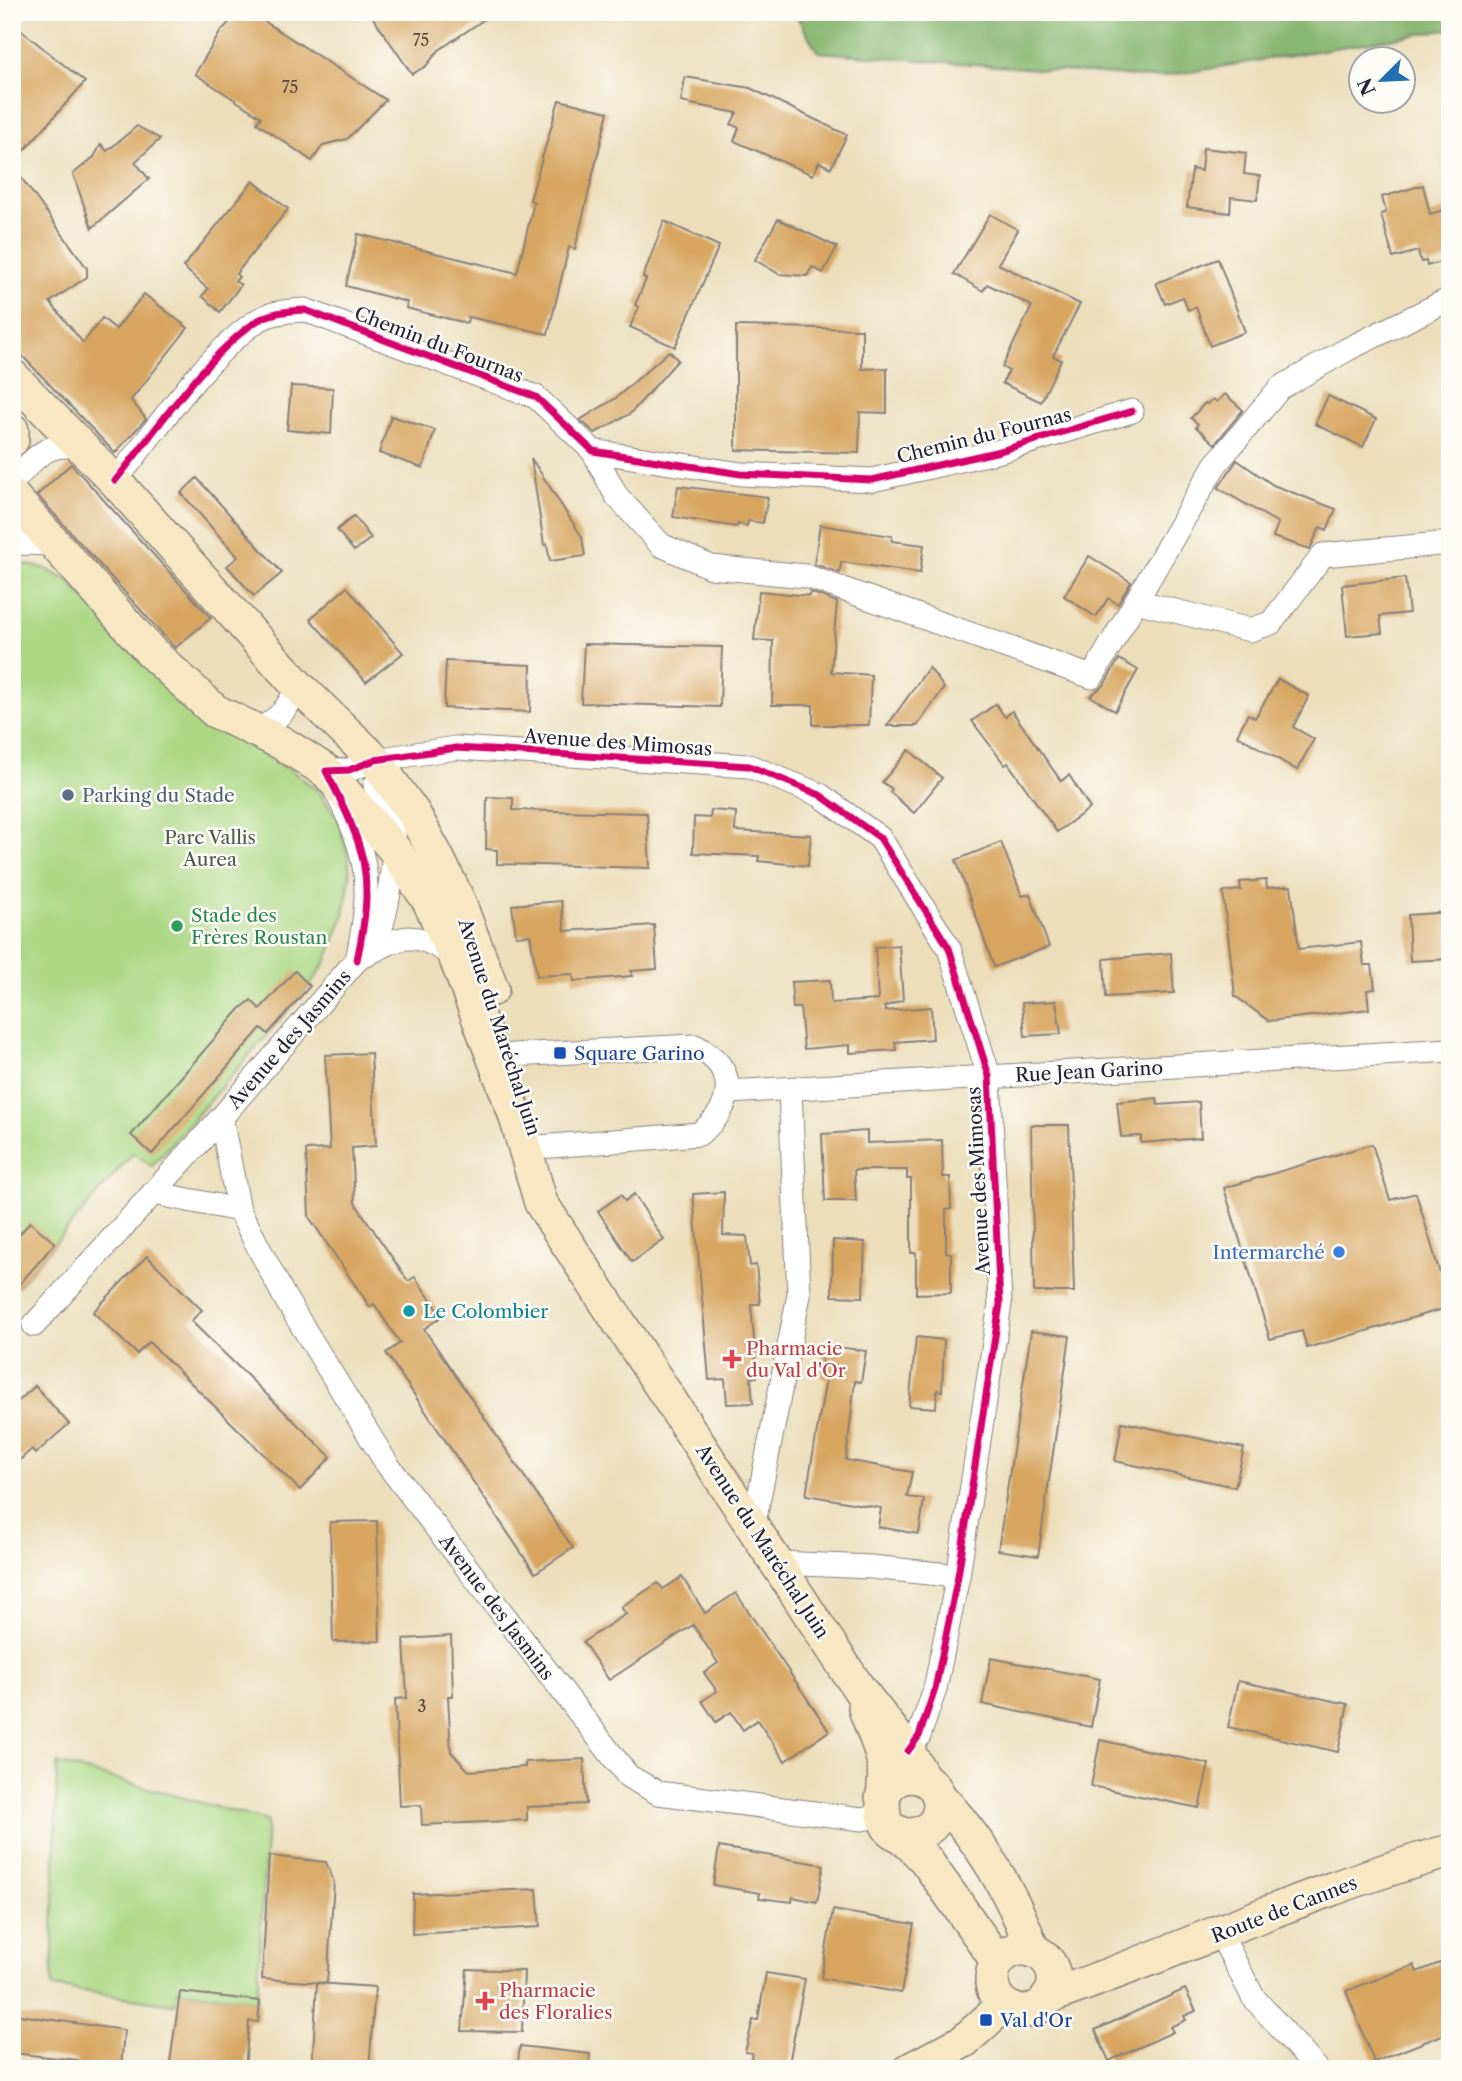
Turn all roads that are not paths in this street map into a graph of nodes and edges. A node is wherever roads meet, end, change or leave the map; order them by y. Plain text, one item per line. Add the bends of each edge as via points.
1 (1450, 299) edge
2 (12, 376) edge
3 (1132, 411) dead end
4 (12, 430) edge
5 (12, 440) edge
6 (84, 449) junction
7 (593, 451) junction
8 (115, 481) junction
9 (12, 483) edge
10 (12, 496) edge
11 (1450, 542) edge
12 (56, 544) junction
13 (12, 546) edge
14 (1136, 601) junction
15 (298, 686) junction
16 (257, 730) junction
17 (368, 762) junction
18 (326, 771) junction
19 (394, 849) junction
20 (429, 901) junction
21 (387, 913) junction
22 (365, 925) junction
23 (456, 959) junction
24 (357, 960) junction
25 (492, 988) junction
26 (1450, 1050) edge
27 (507, 1069) junction
28 (989, 1076) junction
29 (790, 1090) junction
30 (729, 1092) junction
31 (221, 1118) junction
32 (530, 1141) junction
33 (153, 1193) junction
34 (239, 1210) junction
35 (34, 1325) dead end
36 (753, 1528) junction
37 (778, 1563) junction
38 (958, 1576) junction
39 (859, 1689) junction
40 (908, 1751) junction
41 (931, 1787) junction
42 (888, 1815) junction
43 (1450, 1850) edge
44 (1220, 1933) junction
45 (1040, 1956) junction
46 (998, 1962) junction
47 (1120, 1972) junction
48 (1048, 1997) junction
49 (1004, 2005) junction
50 (911, 2069) edge
51 (1317, 2069) edge

1 - 14 street via 1280,388 1214,465
2 - 6 main road, Avenue du Maréchal Juin
3 - 7 street, Chemin du Fournas via 1000,452 872,480 741,474
4 - 5 main road
6 - 8 main road, Avenue du Maréchal Juin
6 - 9 street via 55,445 32,460
7 - 8 street, Chemin du Fournas via 536,397 305,310 279,312 255,322 216,356
7 - 14 street via 616,495 662,545 711,567 806,576 1092,677
8 - 15 main road, Avenue du Maréchal Juin
10 - 12 main road, Avenue du Maréchal Juin
11 - 14 street via 1323,555 1271,623 1250,630
12 - 13 street
12 - 16 main road, Avenue du Maréchal Juin via 152,653 215,711
15 - 16 street via 288,708 273,723
15 - 17 main road, Avenue du Maréchal Juin
16 - 18 main road, Avenue du Maréchal Juin
17 - 18 street, Avenue des Mimosas via 349,770
17 - 19 street, Avenue du Maréchal Juin via 391,809
17 - 25 main road, Avenue du Maréchal Juin via 414,814 458,900
17 - 28 street, Avenue des Mimosas via 456,748 749,766 820,795 880,838 949,948
18 - 19 main road, Avenue du Maréchal Juin
18 - 22 street, Avenue des Jasmins via 354,827 366,864
19 - 20 main road, Avenue du Maréchal Juin
19 - 21 street, Avenue des Jasmins
20 - 21 street
20 - 23 main road, Avenue du Maréchal Juin
20 - 25 street via 451,907 482,979
21 - 22 street
21 - 24 street, Avenue des Jasmins via 379,934
22 - 24 street, Avenue des Jasmins
23 - 24 street, Avenue des Jasmins via 431,940 403,937
23 - 27 main road, Avenue du Maréchal Juin
24 - 31 street, Avenue des Jasmins
25 - 27 main road, Avenue du Maréchal Juin
26 - 28 street, Rue Jean Garino
27 - 30 street via 695,1046 713,1055
27 - 32 main road, Avenue du Maréchal Juin
28 - 29 street, Rue Jean Garino
28 - 38 street, Avenue des Mimosas via 1000,1304
29 - 30 street, Rue Jean Garino
29 - 36 street via 799,1295
30 - 32 street via 713,1124 699,1134
31 - 33 street, Avenue des Jasmins
31 - 34 street, Avenue des Jasmins
32 - 36 main road, Avenue du Maréchal Juin via 572,1252
33 - 34 street
33 - 35 street, Avenue des Jasmins
34 - 42 street, Avenue des Jasmins via 285,1298 387,1464 628,1776 658,1793 862,1819
36 - 37 main road, Avenue du Maréchal Juin
37 - 38 street
37 - 39 main road, Avenue du Maréchal Juin
38 - 40 street, Avenue des Mimosas via 935,1689 919,1736
39 - 40 main road, Avenue du Maréchal Juin
39 - 42 main road, Avenue du Maréchal Juin via 884,1766
40 - 41 main road, Avenue du Maréchal Juin
41 - 42 main road via 916,1776 899,1778 886,1789
41 - 42 main road via 940,1805 934,1824 918,1834
41 - 45 main road, Avenue du Maréchal Juin via 963,1822 1019,1911
42 - 46 main road
43 - 44 main road, Route de Cannes via 1272,1910
44 - 47 main road, Route de Cannes
44 - 51 street via 1253,1997
45 - 46 main road via 1013,1950
45 - 47 main road
45 - 48 main road via 1054,1979
46 - 49 main road via 992,1980
47 - 48 main road, Route de Cannes
48 - 49 main road via 1042,2005 1023,2011
49 - 50 main road via 964,2041

